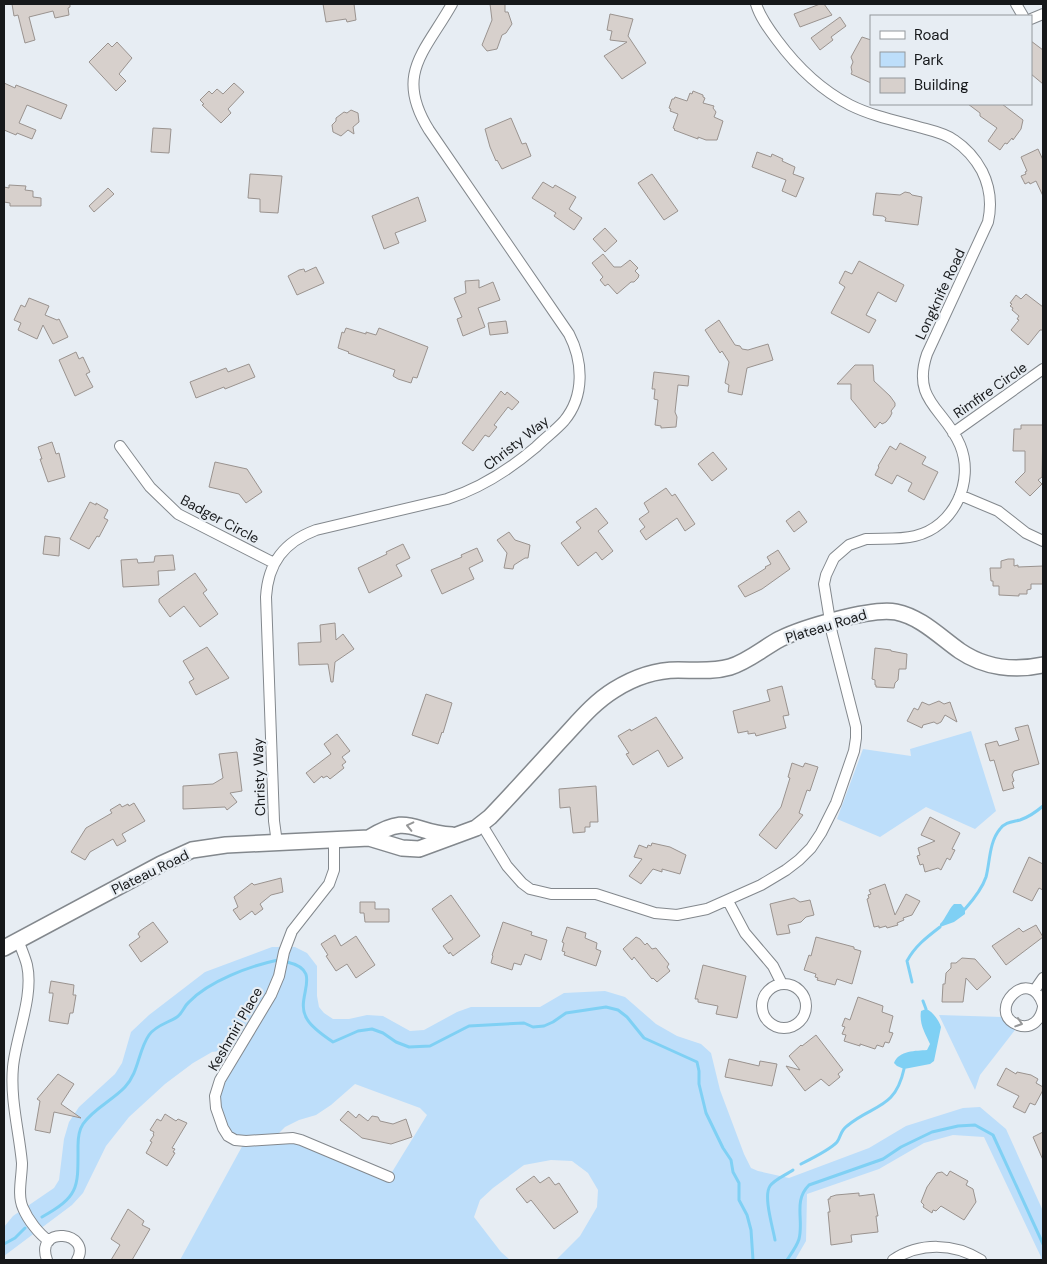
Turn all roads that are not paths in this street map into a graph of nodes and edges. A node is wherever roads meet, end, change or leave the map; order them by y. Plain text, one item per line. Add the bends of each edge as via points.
1 (452, 4) edge
2 (756, 4) edge
3 (1016, 4) edge
4 (1043, 14) edge
5 (1022, 15) edge
6 (1032, 20) edge
7 (1043, 369) edge
8 (953, 433) junction
9 (120, 446) dead end
10 (960, 495) junction
11 (1043, 541) edge
12 (274, 563) junction
13 (830, 623) junction
14 (1043, 665) edge
15 (482, 824) junction
16 (454, 835) junction
17 (369, 838) junction
18 (334, 840) junction
19 (277, 843) junction
20 (728, 901) junction
21 (18, 940) junction
22 (4, 948) edge
23 (1043, 978) edge
24 (782, 984) junction
25 (1034, 991) junction
26 (1043, 1006) edge
27 (389, 1177) dead end
28 (49, 1241) junction
29 (47, 1260) edge
30 (77, 1260) edge
31 (893, 1260) edge
32 (981, 1260) edge

1 - 12 street, Christy Way via 415,70 415,103 429,130 569,334 580,366 577,399 557,428 494,479 447,499 305,534 287,546
2 - 8 street, Longknife Road via 787,53 820,87 866,112 953,139 971,155 983,173 990,194 988,222 922,371 927,396
3 - 5 street
4 - 6 street
7 - 8 street, Rimfire Circle
8 - 10 street, Longknife Road via 965,464
9 - 12 street, Badger Circle via 150,487 178,514
10 - 11 street via 998,511 1026,533
10 - 13 street, Longknife Road via 948,516 927,532 903,538 866,539 841,551 829,566 824,584
12 - 19 street, Christy Way via 266,584 266,611
13 - 14 street, Plateau Road via 885,610 910,617 981,662 1009,668
13 - 15 street, Plateau Road via 780,640 729,667 662,670 612,690 592,706
13 - 20 street, Longknife Road via 856,727 851,763 827,822 811,848 774,878
15 - 16 street, Plateau Road
15 - 20 street, Longknife Road via 514,876 530,889 596,894 666,915 700,912
16 - 17 street, Plateau Road via 420,849 402,848
16 -> 17 street, Plateau Road via 433,833 404,824 386,828
17 - 18 street, Plateau Road
18 - 19 street, Plateau Road
18 - 27 street, Keshmiri Place via 334,870 329,884 292,931 271,995 220,1080 215,1096 216,1108 223,1128 236,1140 294,1138
19 - 21 street, Plateau Road via 209,846 192,850
20 - 24 street via 745,933 773,966
21 - 22 street, Plateau Road
21 - 28 street via 28,980 13,1069 14,1108 22,1161 21,1202 36,1228
23 - 25 street
24 - 24 street via 773,987 762,1003 768,1021 786,1028 796,1025 806,1009 800,991 792,985
25 - 26 street via 1041,997
25 -> 26 street via 1026,988 1017,990 1006,1004 1007,1013 1019,1025 1028,1026 1042,1015
28 - 29 street via 44,1253
28 - 30 street via 54,1236 73,1238 79,1246
31 - 32 street via 916,1249 930,1247 960,1249

